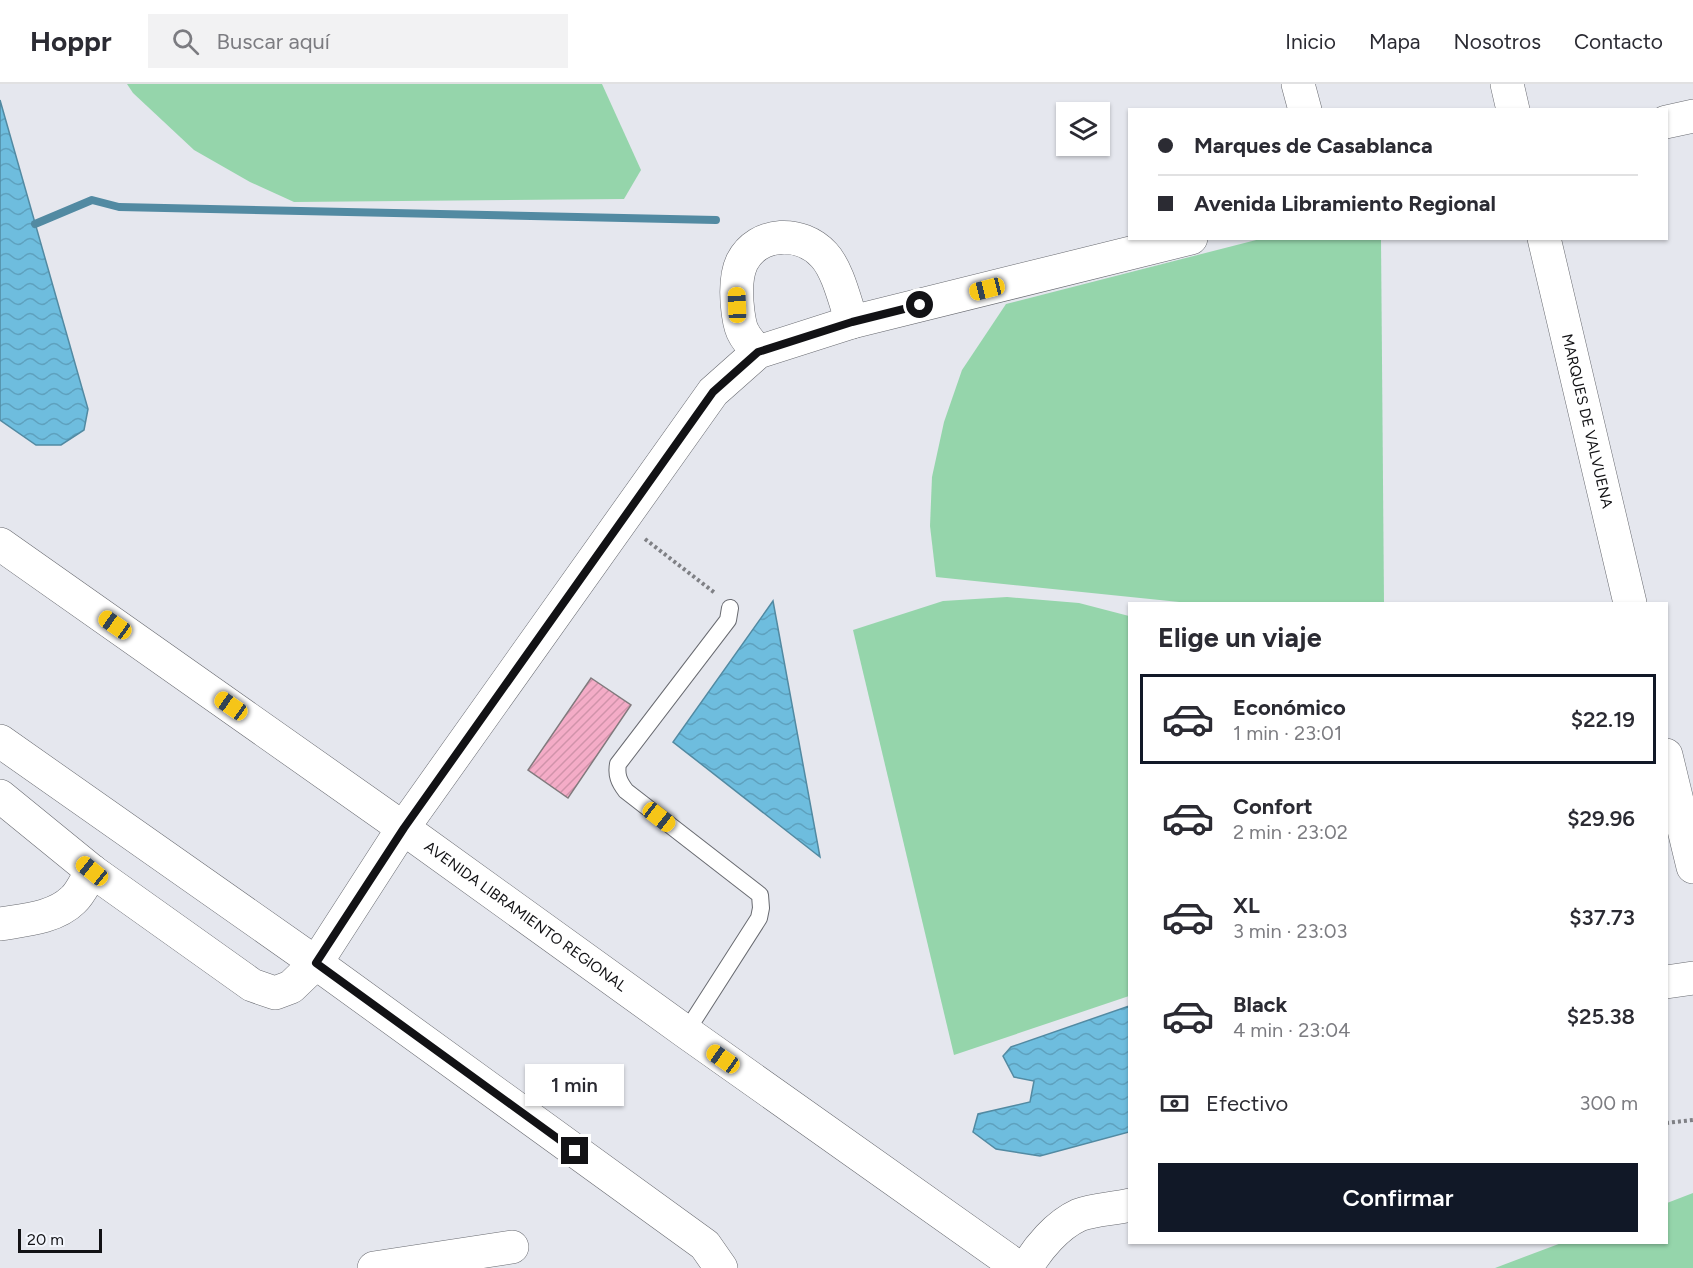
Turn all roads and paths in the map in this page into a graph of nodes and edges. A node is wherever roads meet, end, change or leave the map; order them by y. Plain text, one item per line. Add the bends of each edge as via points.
1 (1298, 84) edge
2 (1507, 84) edge
3 (1304, 108) edge
4 (1513, 108) edge
5 (1693, 116) edge
6 (1668, 122) edge
7 (1183, 240) edge
8 (1544, 240) edge
9 (852, 322) junction
10 (758, 352) junction
11 (622, 521) junction
12 (0, 544) edge
13 (1630, 602) edge
14 (730, 608) joint
15 (0, 741) edge
16 (1668, 763) edge
17 (0, 796) edge
18 (404, 828) junction
19 (1693, 867) edge
20 (92, 871) junction
21 (0, 924) edge
22 (316, 963) junction
23 (1693, 978) edge
24 (1668, 982) edge
25 (686, 1032) junction
26 (1693, 1119) edge
27 (1668, 1124) edge
28 (1128, 1206) edge
29 (512, 1247) dead end
30 (708, 1260) edge
31 (374, 1268) edge
32 (1019, 1268) edge
33 (1026, 1268) edge

1 - 3 street
2 - 4 street
5 - 6 street
7 - 9 street
8 - 13 street, MARQUES DE VALVUENA
9 - 10 street
9 - 10 street via 826,256 799,238 767,240 743,261 737,277 741,326
10 - 11 street via 713,392
11 - 14 path
11 - 18 street
12 - 18 street, AVENIDA LIBRAMIENTO REGIONAL
14 - 25 lane via 728,620 618,764 616,772 626,790 760,894 759,918
15 - 22 street
16 - 19 street
17 - 20 street
18 - 22 street
18 - 25 street, AVENIDA LIBRAMIENTO REGIONAL
20 - 21 street via 74,900 59,909
20 - 22 street via 252,985 275,993 291,987
22 - 30 street
23 - 24 street
25 - 32 street, AVENIDA LIBRAMIENTO REGIONAL
26 - 27 path
28 - 33 street via 1079,1215 1058,1229
29 - 31 street

